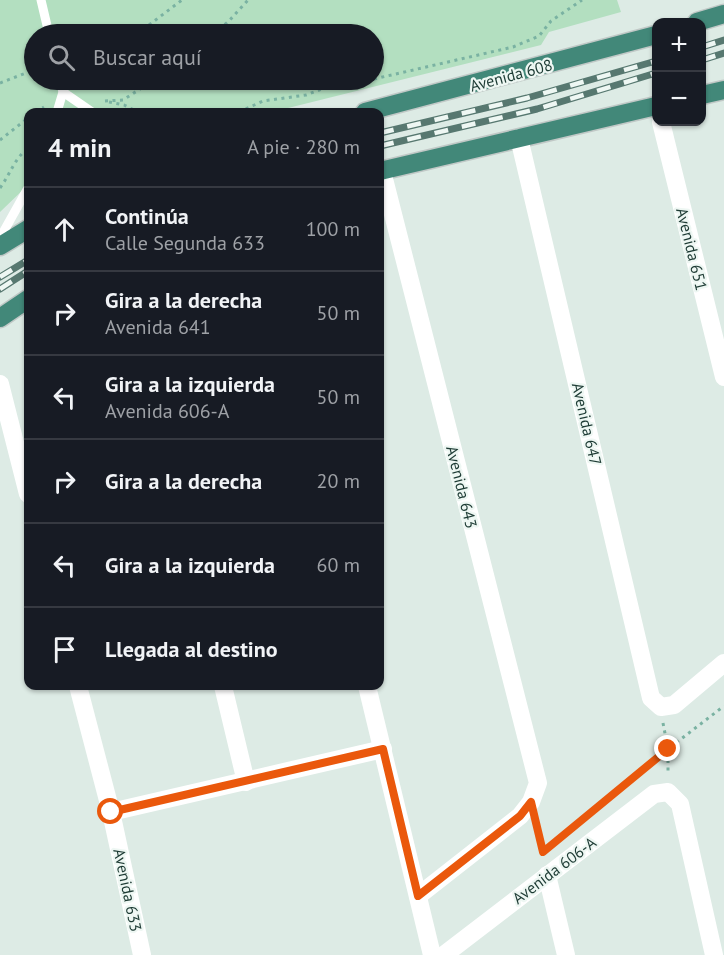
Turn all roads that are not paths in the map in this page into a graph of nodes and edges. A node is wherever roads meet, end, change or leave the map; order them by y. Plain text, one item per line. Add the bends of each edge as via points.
1 (41, 0) edge
2 (724, 14) edge
3 (706, 19) edge
4 (47, 24) edge
5 (652, 36) edge
6 (724, 90) edge
7 (63, 92) joint
8 (706, 94) edge
9 (652, 107) edge
10 (58, 108) edge
11 (86, 108) edge
12 (380, 108) edge
13 (662, 126) edge
14 (519, 138) junction
15 (384, 170) edge
16 (384, 183) edge
17 (24, 195) edge
18 (24, 231) edge
19 (0, 238) edge
20 (0, 246) edge
21 (24, 302) edge
22 (0, 318) edge
23 (724, 377) edge
24 (0, 384) edge
25 (24, 478) edge
26 (724, 663) edge
27 (79, 690) edge
28 (224, 690) edge
29 (368, 690) edge
30 (383, 749) junction
31 (246, 782) junction
32 (111, 812) junction
33 (547, 875) junction
34 (418, 896) junction
35 (142, 955) edge
36 (432, 955) edge
37 (444, 955) edge
38 (566, 955) edge
39 (714, 955) edge

1 - 4 lane
2 - 3 highway
5 - 12 highway, Avenida 608
6 - 8 highway
7 - 10 lane
7 - 11 lane
9 - 14 highway
13 - 23 street, Avenida 651
14 - 15 highway
14 - 26 street, Avenida 647 via 651,698 661,707 674,705
16 - 34 street, Avenida 643 via 538,783 520,816
17 - 19 lane
18 - 20 highway
21 - 22 highway
24 - 25 street
27 - 32 street, Avenida 633
28 - 31 street
29 - 30 street
30 - 31 street
30 - 34 street
31 - 32 street
32 - 35 street, Avenida 633
33 - 37 street, Avenida 606-A
33 - 38 street
33 - 39 street, Avenida 606-A via 654,794 668,792 680,804
34 - 36 street

